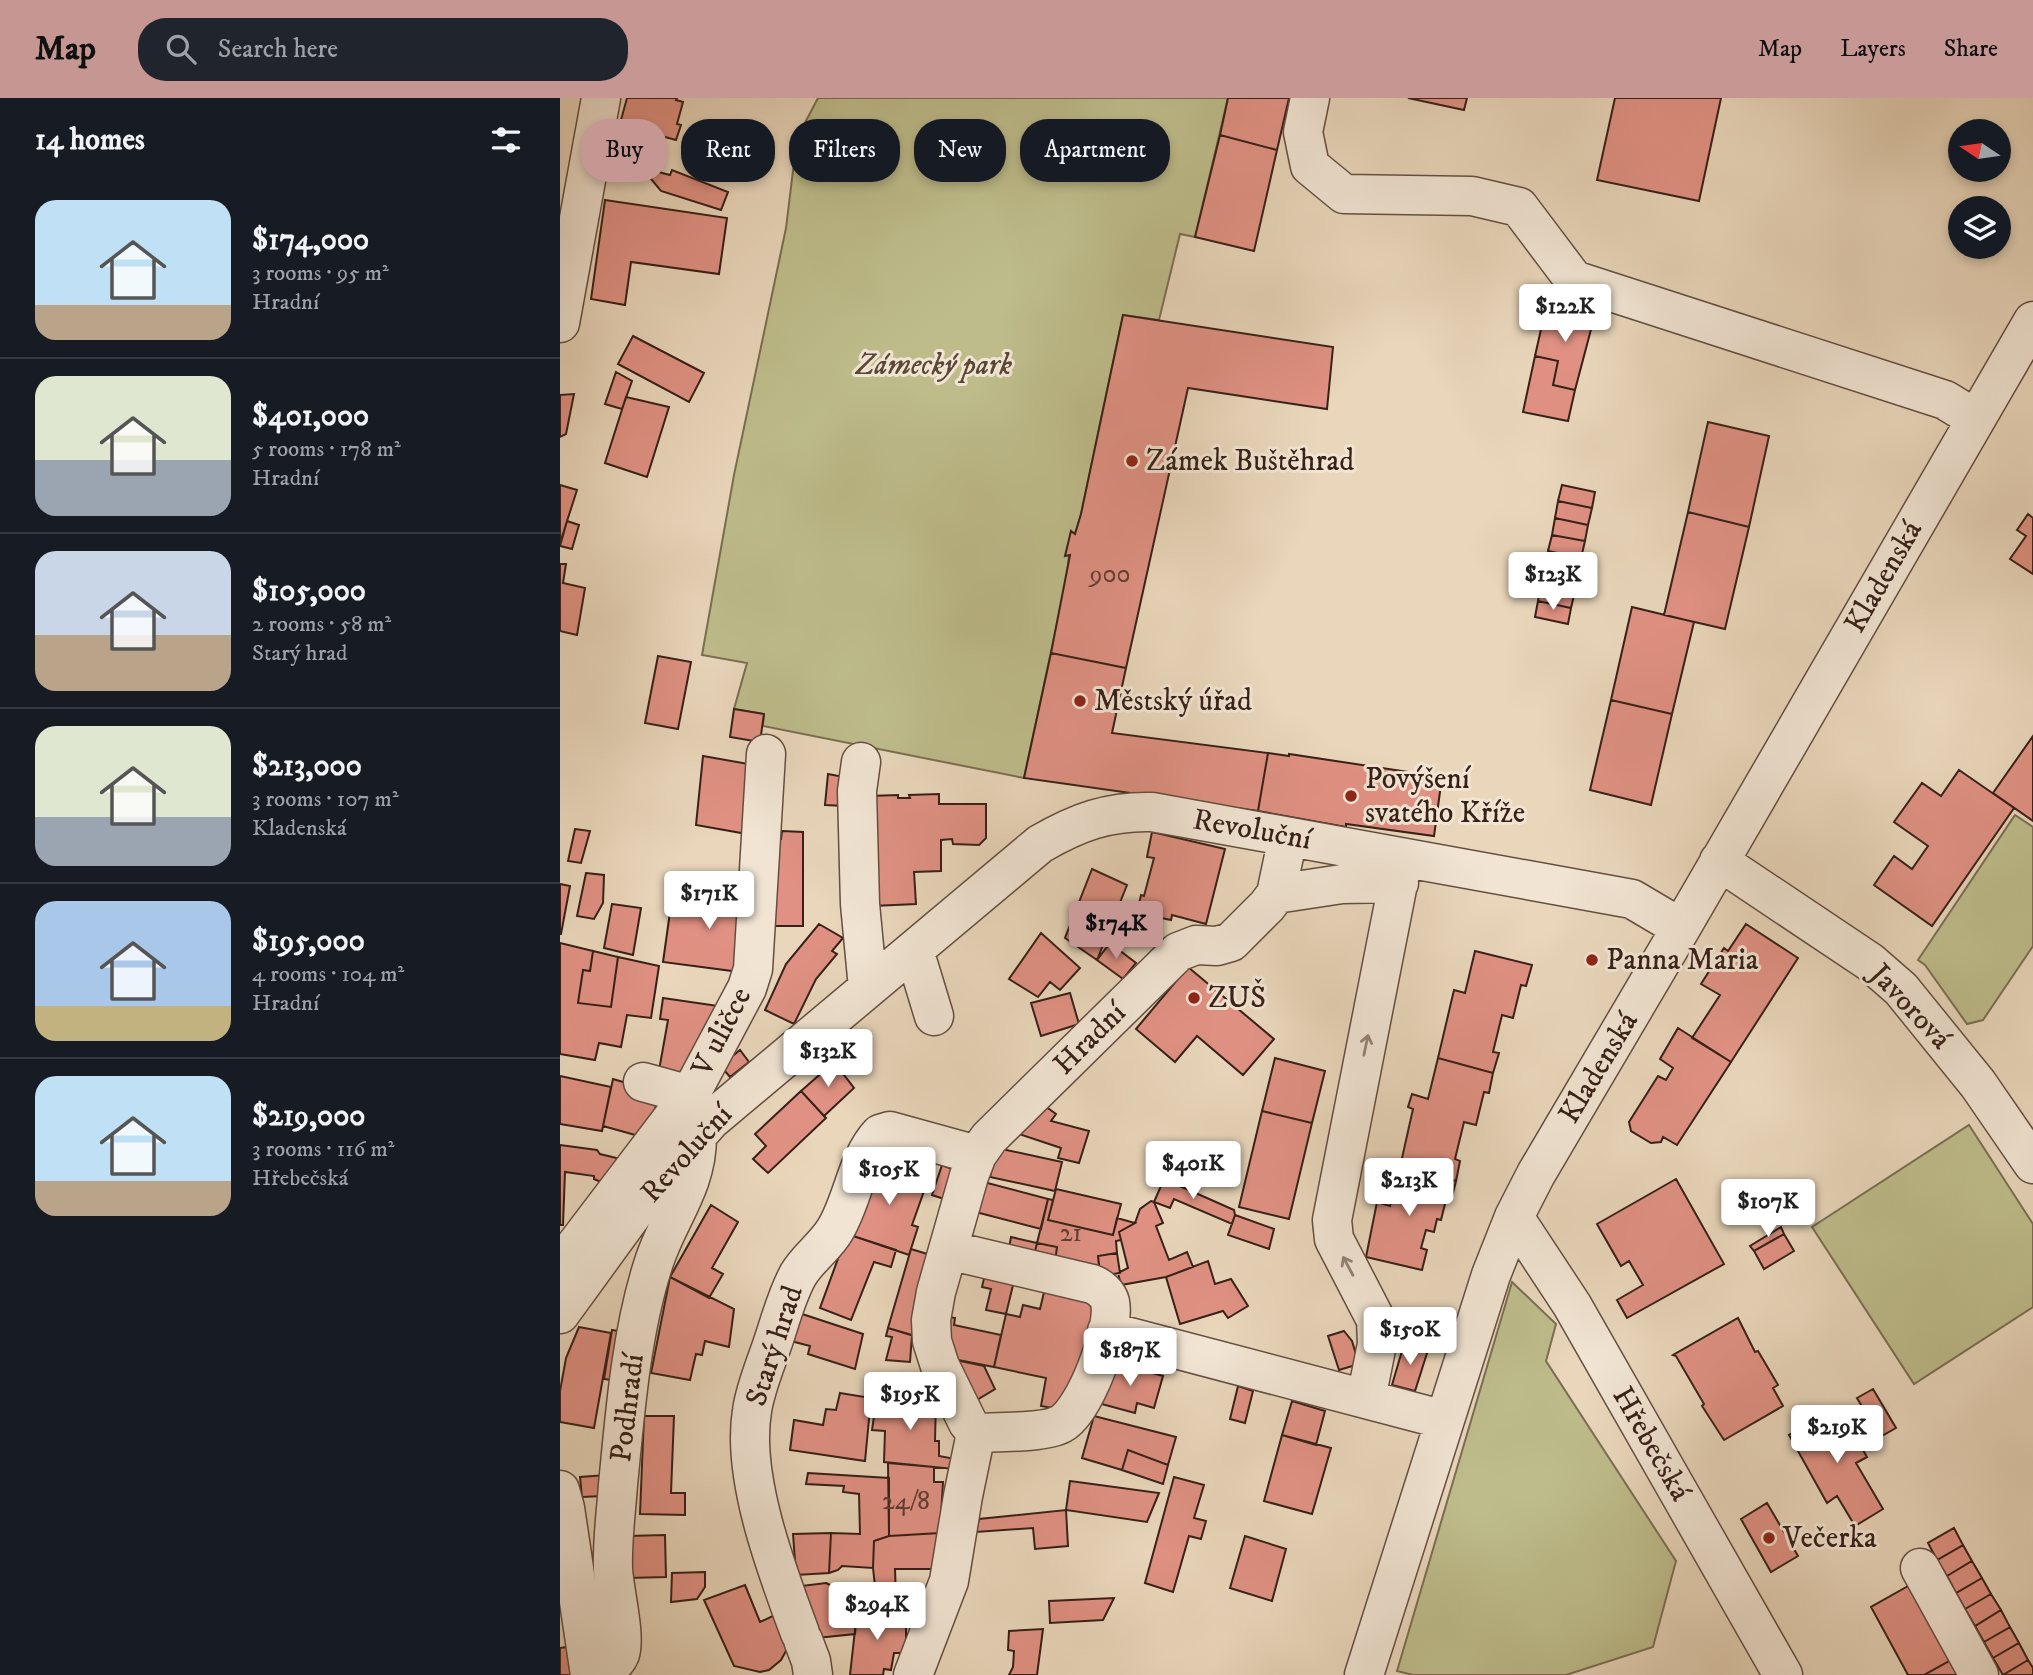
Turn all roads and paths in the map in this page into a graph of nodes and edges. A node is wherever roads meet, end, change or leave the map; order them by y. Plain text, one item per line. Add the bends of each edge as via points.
1 (601, 98) edge
2 (1310, 98) edge
3 (560, 323) edge
4 (2031, 330) edge
5 (1976, 419) junction
6 (766, 754) dead end
7 (861, 762) dead end
8 (1287, 837) junction
9 (1719, 861) junction
10 (1401, 870) junction
11 (1276, 894) junction
12 (1681, 928) junction
13 (914, 950) junction
14 (868, 988) junction
15 (934, 1016) dead end
16 (643, 1082) dead end
17 (690, 1095) junction
18 (697, 1134) junction
19 (977, 1155) junction
20 (2033, 1164) edge
21 (1514, 1217) junction
22 (948, 1250) junction
23 (560, 1266) edge
24 (560, 1314) edge
25 (1107, 1331) junction
26 (1366, 1399) junction
27 (1445, 1420) junction
28 (976, 1433) junction
29 (560, 1490) edge
30 (1920, 1569) dead end
31 (805, 1649) edge
32 (590, 1673) edge
33 (913, 1675) edge
34 (1364, 1675) edge
35 (1783, 1675) edge
36 (1979, 1675) edge

1 - 3 street
2 - 5 street via 1303,132 1310,166 1344,194 1472,196 1519,206 1574,280 1945,400
4 - 5 street, Kladenská
5 - 9 street, Kladenská
6 - 17 street, V uličce via 753,970
7 - 14 street via 857,791 860,904
8 - 10 street, Revoluční
8 - 11 street
8 - 13 street, Revoluční via 1152,812 1098,817 1040,844
9 - 12 street, Kladenská
9 - 20 street, Javorová via 1892,980 1978,1084
10 - 11 street
10 - 12 street, Revoluční via 1632,899
26 -> 10 street via 1377,1344 1376,1320 1334,1239 1332,1220
11 - 19 street, Hradní via 1231,942 1178,952
12 - 21 street, Kladenská
13 - 14 street, Revoluční
13 - 15 street
14 - 18 street, Revoluční
16 - 17 street
17 - 23 street, V uličce
18 - 24 street, Revoluční via 656,1182
18 - 32 street, Podhradí via 694,1172 664,1236 645,1292 625,1411 613,1541 621,1653 612,1665
19 - 22 street, Hradní
19 - 31 street, Starý hrad via 890,1131 880,1134 834,1233 803,1267 788,1298 755,1399 750,1429 763,1524
21 - 27 street, Kladenská
21 - 35 street, Hřebečská via 1572,1305
22 - 25 street via 1098,1287 1111,1305
22 - 28 street, Hradní via 933,1307 932,1341 940,1366
25 - 26 street
25 - 28 street via 1093,1379 1068,1419 1052,1427
26 - 27 street
27 - 34 street, Kladenská
28 - 33 street via 949,1581
29 - 32 street
30 - 36 street

